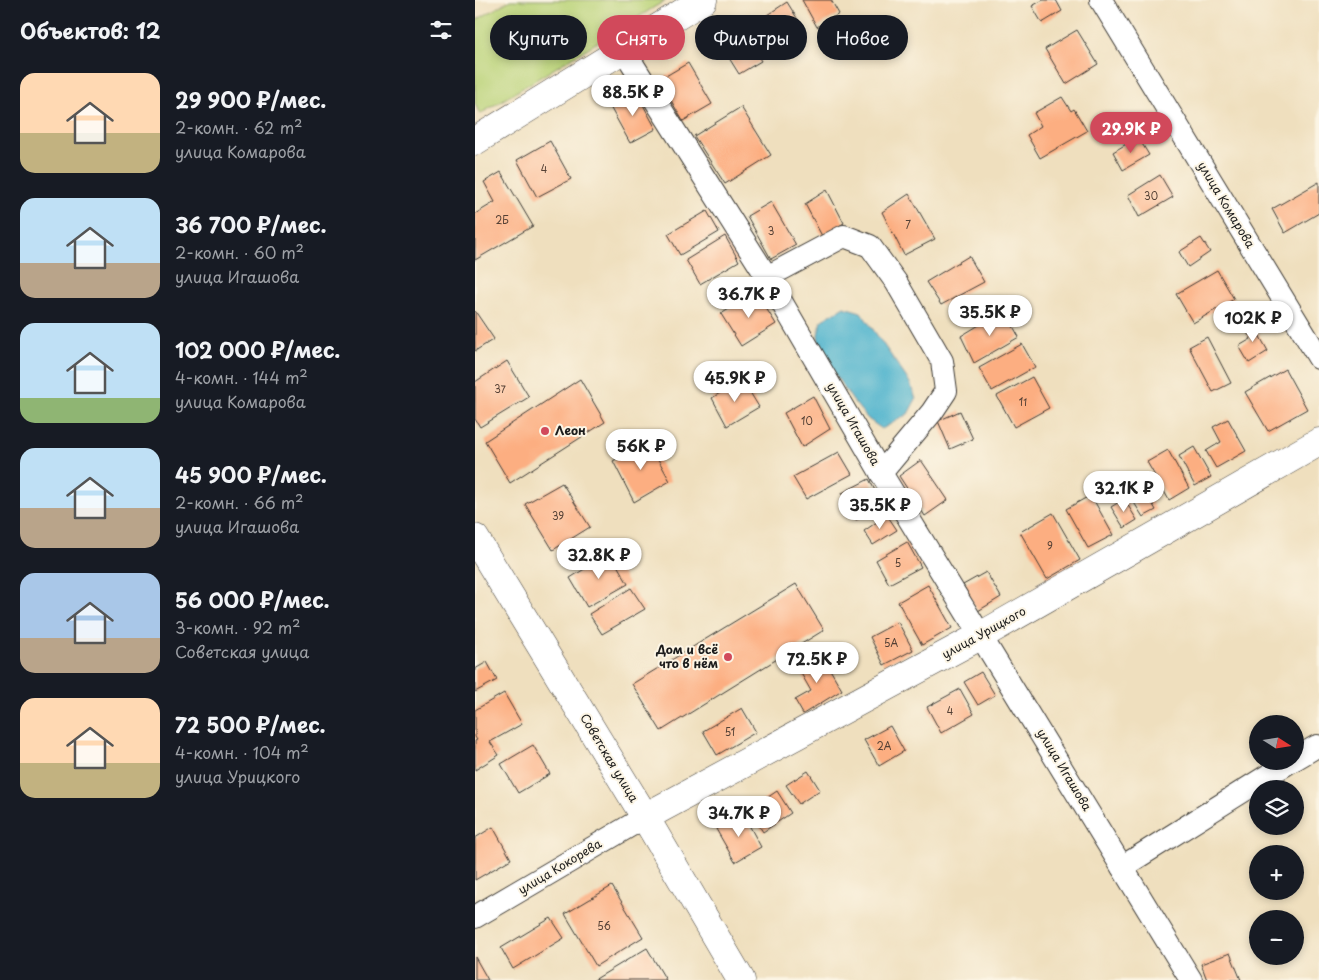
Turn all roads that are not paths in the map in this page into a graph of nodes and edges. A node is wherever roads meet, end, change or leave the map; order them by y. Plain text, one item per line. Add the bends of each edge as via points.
1 (703, 0) edge
2 (1101, 0) edge
3 (679, 15) edge
4 (605, 60) edge
5 (630, 60) edge
6 (475, 141) edge
7 (767, 277) junction
8 (1319, 358) edge
9 (1319, 442) edge
10 (881, 473) junction
11 (475, 538) edge
12 (982, 635) junction
13 (1319, 747) edge
14 (1304, 754) edge
15 (1277, 770) edge
16 (645, 817) junction
17 (1122, 867) junction
18 (475, 917) edge
19 (741, 980) edge
20 (1191, 980) edge

1 - 3 main road
2 - 8 street, улица Комарова
4 - 6 main road
5 - 7 street, улица Игашова
7 - 10 street, улица Игашова
7 - 10 street via 844,236 871,246 915,314 942,361 946,391
9 - 12 main road, улица Урицкого
10 - 12 street, улица Игашова
11 - 16 main road, Советская улица
12 - 16 main road, улица Урицкого
12 - 17 street, улица Игашова
13 - 14 street
15 - 17 street
16 - 18 street, улица Кокорева
16 - 19 main road, Советская улица
17 - 20 street, улица Игашова

